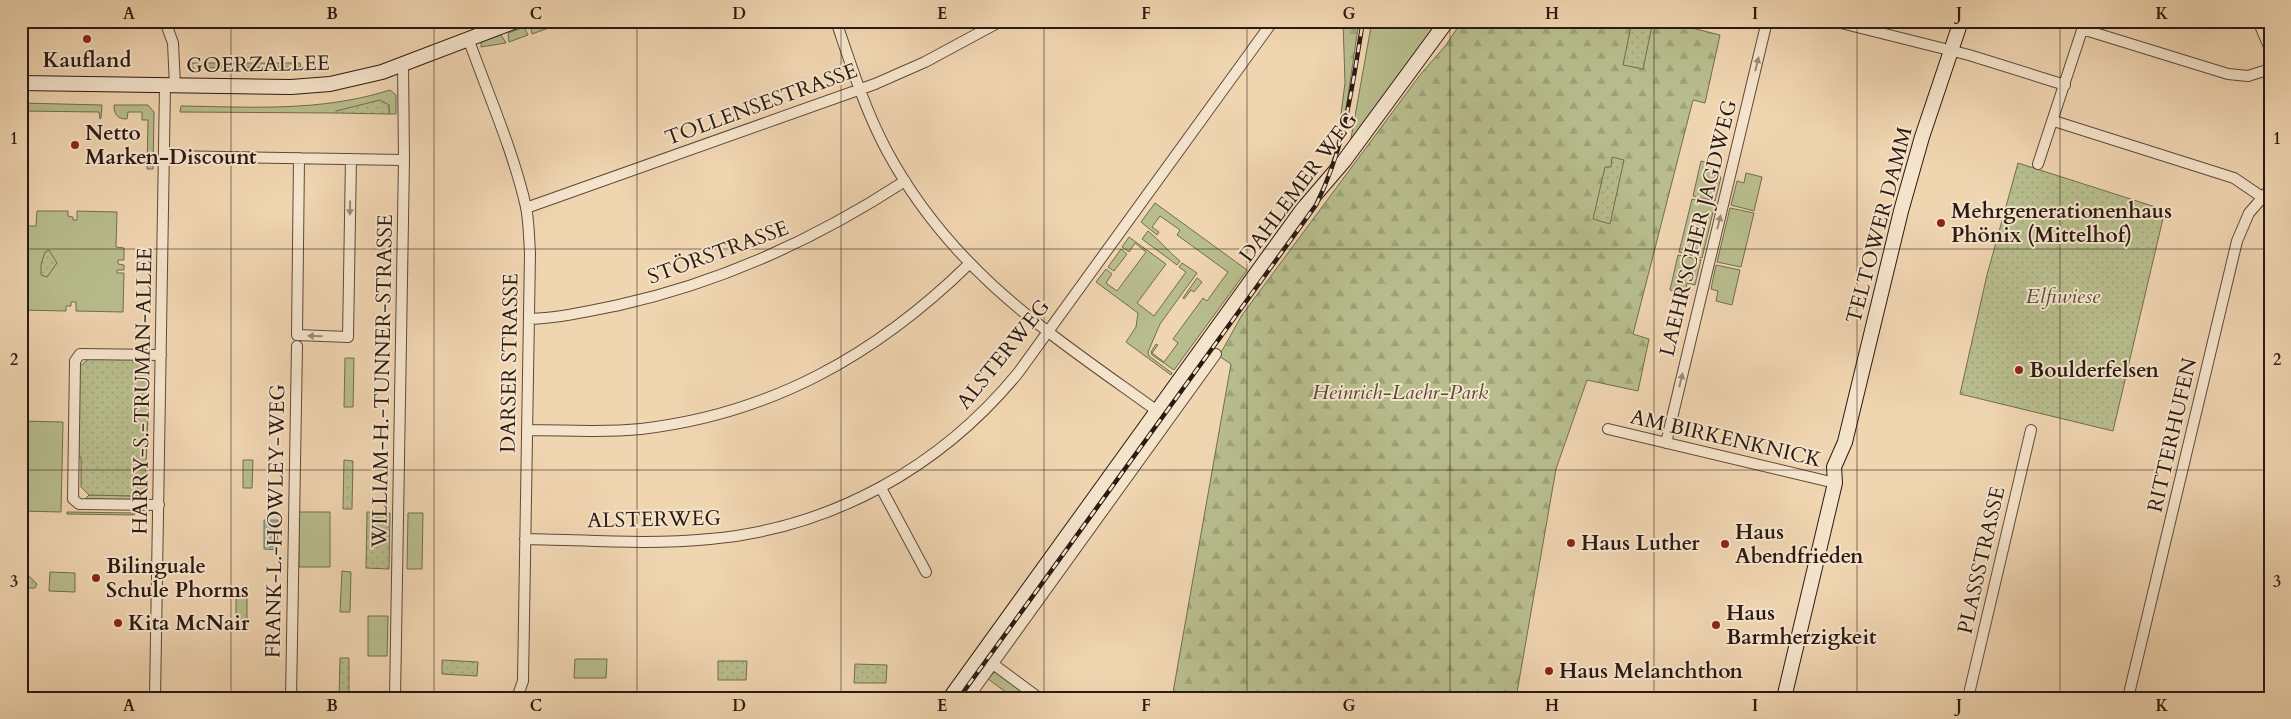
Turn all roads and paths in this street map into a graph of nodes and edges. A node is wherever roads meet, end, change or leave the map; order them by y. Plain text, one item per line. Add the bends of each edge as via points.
1 (165, 21) edge
2 (516, 21) edge
3 (836, 21) edge
4 (1001, 21) edge
5 (1273, 21) edge
6 (1447, 21) edge
7 (1767, 21) edge
8 (1833, 21) edge
9 (1960, 21) edge
10 (2258, 21) edge
11 (2083, 25) edge
12 (468, 38) junction
13 (2270, 49) edge
14 (1951, 50) junction
15 (403, 64) junction
16 (2270, 69) edge
17 (21, 83) edge
18 (2065, 85) junction
19 (170, 86) junction
20 (860, 89) junction
21 (2054, 121) junction
22 (164, 156) junction
23 (299, 158) junction
24 (351, 159) junction
25 (404, 160) junction
26 (2038, 164) dead end
27 (905, 181) junction
28 (2270, 189) edge
29 (2262, 197) junction
30 (526, 208) junction
31 (969, 264) junction
32 (529, 318) junction
33 (1048, 332) junction
34 (298, 346) dead end
35 (1216, 354) dead end
36 (161, 355) junction
37 (1182, 376) junction
38 (1194, 385) junction
39 (1157, 411) junction
40 (1608, 429) dead end
41 (527, 430) junction
42 (1143, 430) junction
43 (2031, 430) dead end
44 (1155, 439) junction
45 (1666, 443) junction
46 (1835, 483) junction
47 (881, 488) junction
48 (1099, 492) junction
49 (1111, 500) junction
50 (159, 505) junction
51 (525, 538) junction
52 (1057, 549) junction
53 (1070, 558) junction
54 (1048, 561) junction
55 (1061, 571) junction
56 (926, 572) dead end
57 (1033, 583) junction
58 (1046, 592) junction
59 (1016, 605) junction
60 (1029, 615) junction
61 (1005, 622) junction
62 (1018, 631) junction
63 (981, 655) junction
64 (993, 664) junction
65 (155, 698) edge
66 (292, 698) edge
67 (395, 698) edge
68 (517, 698) edge
69 (950, 698) edge
70 (968, 698) edge
71 (1039, 698) edge
72 (1784, 698) edge
73 (1968, 698) edge
74 (2128, 698) edge

1 - 19 street, HARRY-S.-TRUMAN-ALLEE via 173,43
2 - 12 main road, GOERZALLEE
3 - 20 street
4 - 20 street, TOLLENSESTRASSE via 920,64
5 - 33 street, ALSTERWEG
6 - 37 main road, DAHLEMER WEG via 1344,161 1302,210
45 -> 7 street, LAEHR'SCHER JAGDWEG
8 - 14 street
9 - 14 main road, TELTOWER DAMM
10 - 13 street
11 - 16 street via 2228,74 2248,76
11 - 18 street
12 - 15 main road, GOERZALLEE
12 - 30 street, DARSER STRASSE
14 - 18 street
14 - 46 main road, TELTOWER DAMM via 1900,211 1845,442 1842,475
15 - 19 main road, GOERZALLEE via 358,79 312,86
15 - 25 street, WILLIAM-H.-TUNNER-STRASSE
17 - 19 main road, GOERZALLEE
18 - 21 street
19 - 22 street, HARRY-S.-TRUMAN-ALLEE
20 - 27 street via 878,133
20 - 30 street, TOLLENSESTRASSE
21 - 26 street
21 - 29 street via 2234,178
22 - 23 street
22 - 36 street, HARRY-S.-TRUMAN-ALLEE
23 - 24 street
24 -> 23 street via 348,337 297,335
24 - 25 street
25 - 67 street, WILLIAM-H.-TUNNER-STRASSE
27 - 31 street via 940,231
27 - 32 street, STÖRSTRASSE via 803,241 709,280 614,306
28 - 29 street, RITTERHUFEN
29 - 74 street, RITTERHUFEN via 2246,219 2237,241
30 - 32 street, DARSER STRASSE via 530,253
31 - 33 street
31 - 41 street via 912,316 868,348 808,382 761,401 694,420 640,429 592,432
32 - 41 street, DARSER STRASSE
33 - 39 street
33 - 47 street, ALSTERWEG via 996,400 968,427 918,466
34 - 66 street, FRANK-L.-HOWLEY-WEG
35 - 38 street
36 - 50 street, HARRY-S.-TRUMAN-ALLEE
36 - 50 street via 80,354 75,361 73,499 79,504
37 - 38 street
37 - 39 main road, DAHLEMER WEG
38 - 44 street
39 - 42 main road, DAHLEMER WEG
40 - 45 street, AM BIRKENKNICK
41 - 51 street, DARSER STRASSE
42 - 44 street
42 - 48 main road, DAHLEMER WEG
43 - 73 street, PLASSSTRASSE
44 - 49 street
45 - 46 street, AM BIRKENKNICK
46 - 72 main road, TELTOWER DAMM
47 - 51 street, ALSTERWEG via 809,519 730,537 680,541
47 - 56 street
48 - 49 street
48 - 52 main road, DAHLEMER WEG
49 - 53 street
50 - 65 street, HARRY-S.-TRUMAN-ALLEE
51 - 68 street, DARSER STRASSE via 523,681
52 - 53 street
52 - 54 main road, DAHLEMER WEG
53 - 55 street
54 - 55 street
54 - 57 main road, DAHLEMER WEG
55 - 58 street
57 - 58 street
57 - 59 main road, DAHLEMER WEG
58 - 60 street
59 - 60 street
59 - 61 main road, DAHLEMER WEG
60 - 62 street
61 - 62 street
61 - 63 main road, DAHLEMER WEG
62 - 64 street
63 - 64 street
63 - 69 main road, DAHLEMER WEG
64 - 70 street
64 - 71 street

